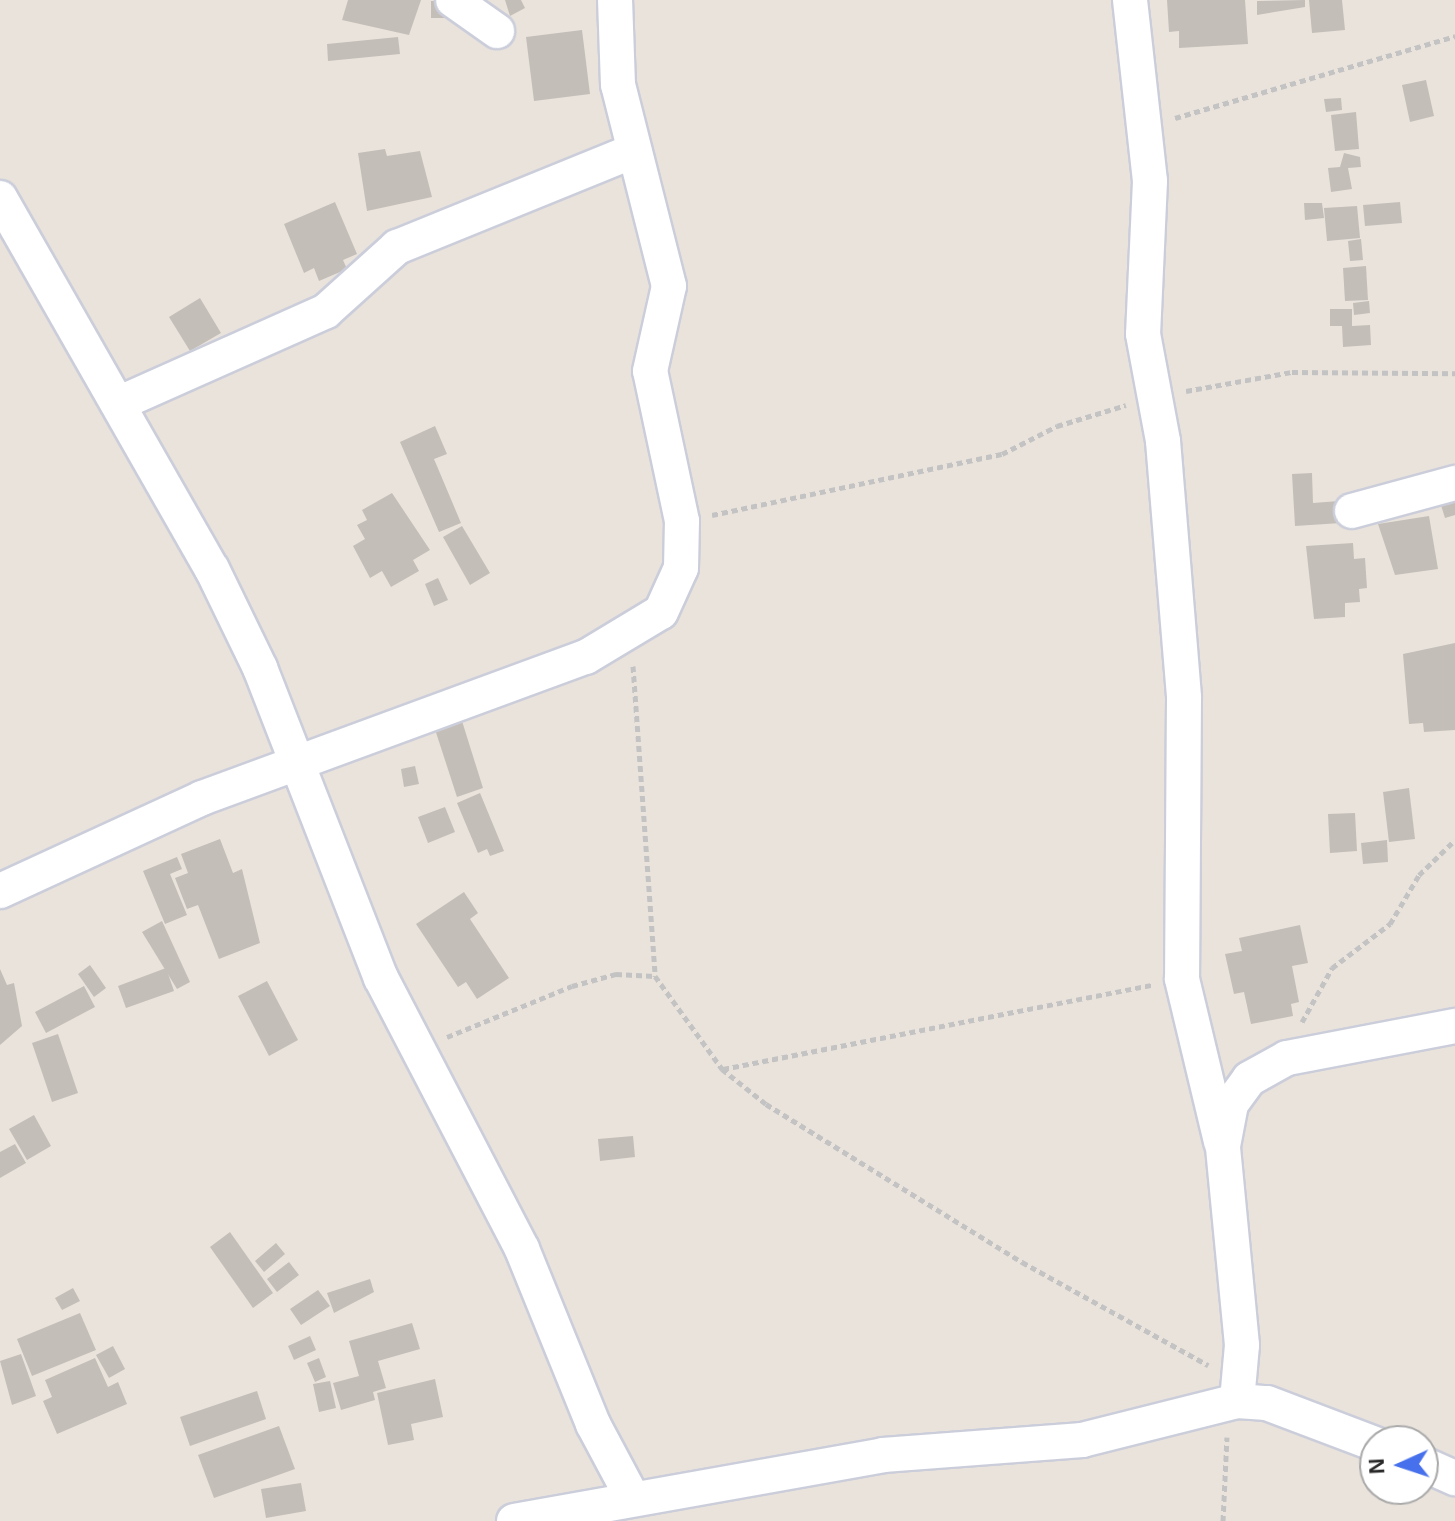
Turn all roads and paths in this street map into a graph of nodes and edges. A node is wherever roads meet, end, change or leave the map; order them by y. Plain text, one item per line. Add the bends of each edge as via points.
1 (453, 0) edge
2 (615, 0) edge
3 (1130, 0) edge
4 (497, 31) dead end
5 (1455, 36) edge
6 (1145, 130) junction
7 (634, 151) junction
8 (0, 198) edge
9 (1455, 373) edge
10 (1157, 397) junction
11 (122, 402) junction
12 (1455, 483) edge
13 (1352, 511) dead end
14 (682, 521) junction
15 (628, 636) junction
16 (291, 762) junction
17 (1455, 840) edge
18 (0, 891) edge
19 (655, 976) junction
20 (1182, 979) junction
21 (1455, 1026) edge
22 (418, 1045) junction
23 (1287, 1058) junction
24 (722, 1069) junction
25 (1223, 1146) junction
26 (1234, 1394) junction
27 (1359, 1438) edge
28 (633, 1499) junction
29 (514, 1521) edge
30 (1223, 1521) edge

1 - 4 street
2 - 7 street via 618,85
3 - 6 street
5 - 6 path via 1229,97
6 - 10 street via 1143,334
7 - 11 street via 397,247 326,311
7 - 14 street via 669,286 650,371
8 - 11 street
9 - 10 path via 1292,372
10 - 14 path via 1057,426 1002,454
10 - 20 street via 1184,698
11 - 16 street via 260,668
12 - 13 street
14 - 15 street via 674,593
15 - 16 street
15 - 19 path via 644,760
16 - 18 street
16 - 22 street via 381,978
17 - 23 path via 1419,875 1390,924 1332,968
19 - 22 path via 616,974 572,986
19 - 24 path
20 - 24 path
20 - 25 street
21 - 23 street
22 - 28 street via 522,1249 593,1424
23 - 25 street via 1249,1079 1231,1104
24 - 26 path
25 - 26 street
26 - 27 street
26 - 28 street via 1082,1440 883,1455
26 - 30 path
28 - 29 street

